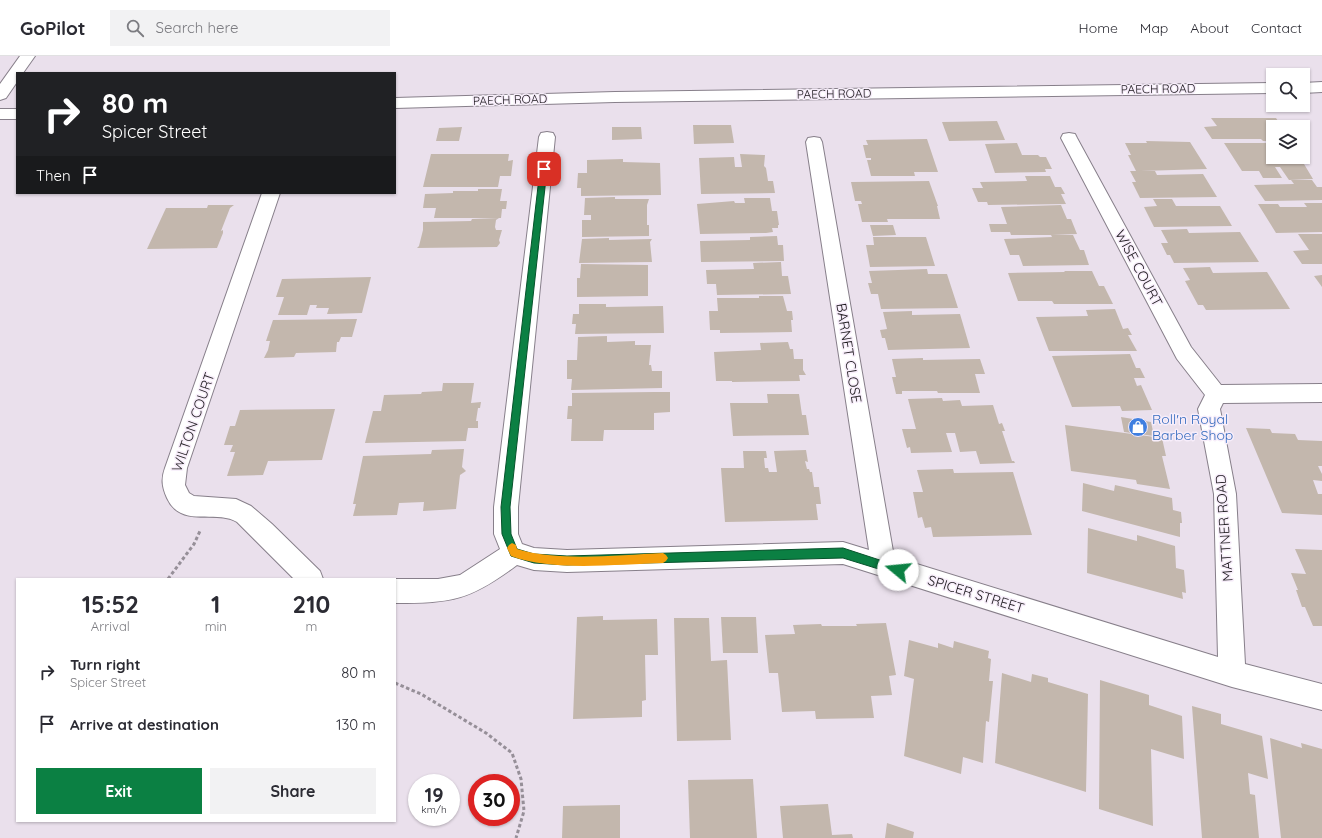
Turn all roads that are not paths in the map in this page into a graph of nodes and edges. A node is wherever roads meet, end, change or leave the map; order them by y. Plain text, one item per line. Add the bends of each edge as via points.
1 (28, 56) edge
2 (17, 72) edge
3 (16, 73) edge
4 (1322, 87) edge
5 (1266, 88) edge
6 (1310, 88) edge
7 (0, 95) edge
8 (396, 103) edge
9 (0, 114) edge
10 (16, 114) edge
11 (547, 137) dead end
12 (1069, 138) dead end
13 (814, 142) dead end
14 (271, 194) edge
15 (1322, 393) edge
16 (1216, 394) junction
17 (514, 553) junction
18 (883, 565) junction
19 (310, 578) edge
20 (396, 591) edge
21 (1232, 674) junction
22 (1322, 697) edge

1 - 2 street
3 - 7 street
4 - 6 street
5 - 8 street, PAECH ROAD via 615,97
9 - 10 street
11 - 17 street via 506,507 506,534
12 - 16 street, WISE COURT via 1184,353
13 - 18 street, BARNET CLOSE
14 - 19 street, WILTON COURT via 181,457 174,470 173,482 176,494 188,504 212,508 225,507 244,513
15 - 16 street
16 - 21 street, MATTNER ROAD via 1209,409 1225,494
17 - 18 street, SPICER STREET via 534,559 567,561 843,553
17 - 20 street via 483,576 461,586 432,591
18 - 21 street, SPICER STREET
21 - 22 street, SPICER STREET

